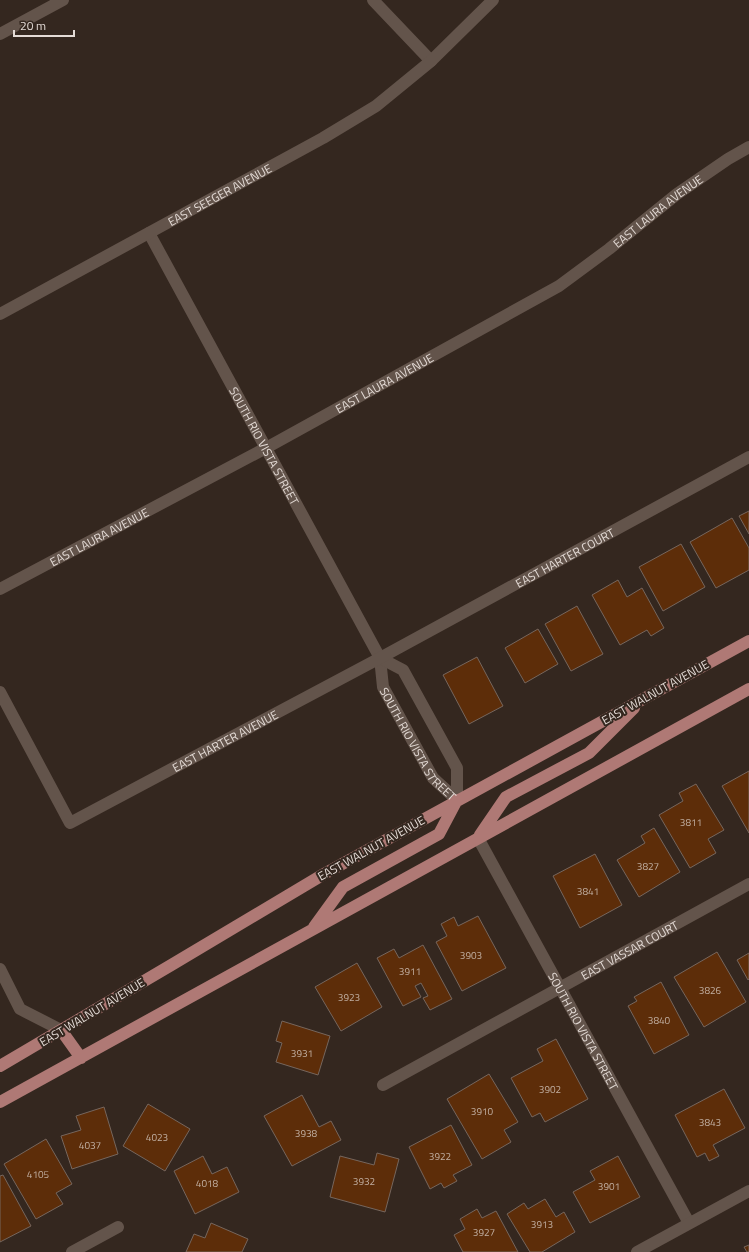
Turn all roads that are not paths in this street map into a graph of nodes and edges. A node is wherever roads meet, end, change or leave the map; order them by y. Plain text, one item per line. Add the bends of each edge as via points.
1 (63, 0) edge
2 (373, 0) edge
3 (493, 0) edge
4 (0, 34) edge
5 (431, 61) junction
6 (749, 147) edge
7 (149, 233) junction
8 (0, 314) edge
9 (266, 448) junction
10 (749, 457) edge
11 (0, 589) edge
12 (749, 641) edge
13 (380, 658) junction
14 (749, 689) edge
15 (0, 692) edge
16 (644, 698) junction
17 (458, 800) junction
18 (478, 838) junction
19 (749, 884) edge
20 (312, 930) junction
21 (0, 969) edge
22 (561, 988) junction
23 (61, 1030) junction
24 (81, 1058) junction
25 (0, 1066) edge
26 (383, 1084) dead end
27 (0, 1102) edge
28 (749, 1191) edge
29 (690, 1223) junction
30 (118, 1227) dead end
31 (72, 1252) edge
32 (637, 1252) edge

1 - 4 street
2 - 5 street
3 - 5 street, EAST SEEGER AVENUE
5 - 7 street, EAST SEEGER AVENUE via 369,110
6 - 9 street, EAST LAURA AVENUE via 677,194 559,286
7 - 8 street, EAST SEEGER AVENUE
7 - 9 street, SOUTH RIO VISTA STREET
9 - 11 street, EAST LAURA AVENUE
9 - 13 street, SOUTH RIO VISTA STREET
10 - 13 street, EAST HARTER COURT
12 - 16 main road, EAST WALNUT AVENUE
13 - 15 street, EAST HARTER AVENUE via 70,823
13 - 17 street, SOUTH RIO VISTA STREET via 383,687 433,778
13 - 17 street, SOUTH RIO VISTA STREET via 403,670 457,768
14 - 18 main road
16 - 17 main road, EAST WALNUT AVENUE
16 - 18 main road via 589,754 506,797
17 - 20 main road via 439,834 343,887
17 - 23 main road, EAST WALNUT AVENUE via 324,874
18 - 20 main road
18 - 22 street, SOUTH RIO VISTA STREET
19 - 22 street, EAST VASSAR COURT
20 - 24 main road
21 - 23 street via 20,1009
22 - 26 street, EAST VASSAR COURT
22 - 29 street, SOUTH RIO VISTA STREET
23 - 24 main road
23 - 25 main road, EAST WALNUT AVENUE
24 - 27 main road
28 - 29 street
29 - 32 street
30 - 31 street

